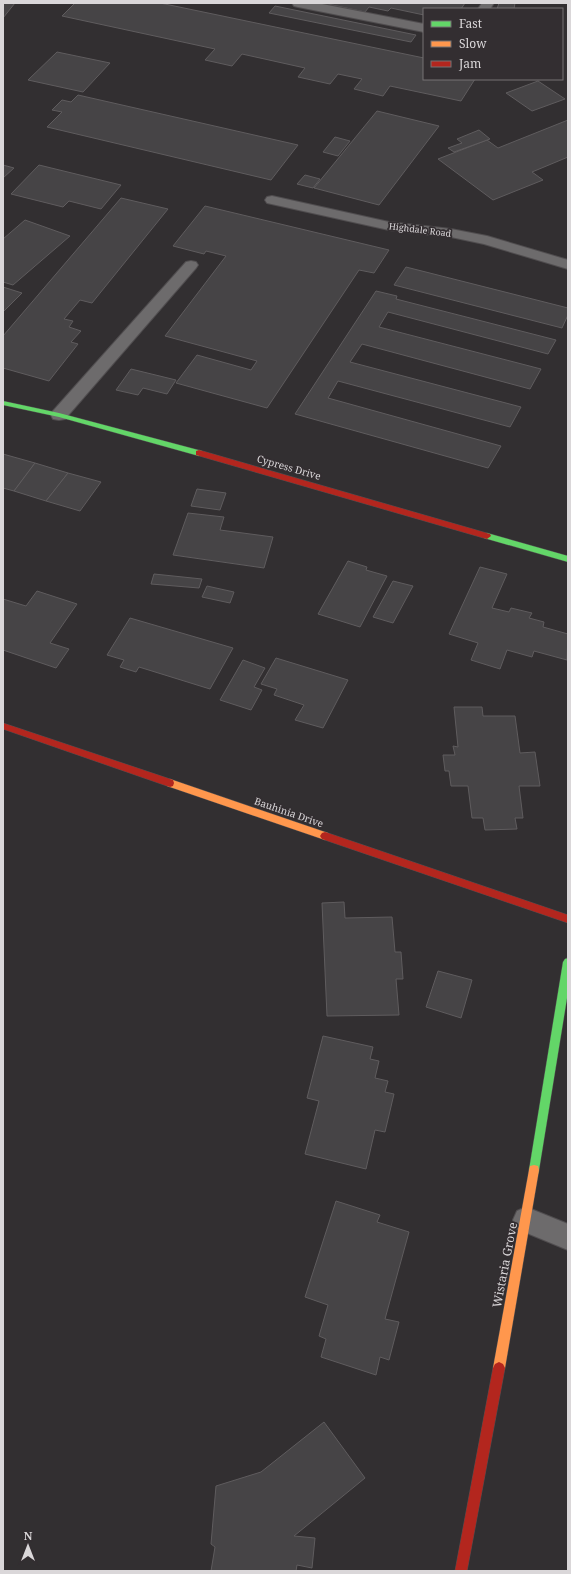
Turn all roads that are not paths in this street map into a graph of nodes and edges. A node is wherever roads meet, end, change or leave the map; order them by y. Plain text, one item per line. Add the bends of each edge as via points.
1 (298, 3) edge
2 (423, 28) edge
3 (272, 200) dead end
4 (191, 265) dead end
5 (568, 265) edge
6 (3, 403) edge
7 (58, 415) junction
8 (568, 559) edge
9 (3, 726) edge
10 (568, 918) edge
11 (568, 962) edge
12 (526, 1220) junction
13 (568, 1237) edge
14 (461, 1571) edge

1 - 2 lane
3 - 5 lane, Highdale Road via 388,226 487,240
4 - 7 lane
6 - 7 street, Cypress Drive
7 - 8 street, Cypress Drive via 264,471
9 - 10 street, Bauhinia Drive
11 - 12 street, Wistaria Grove
12 - 13 street
12 - 14 street, Wistaria Grove

